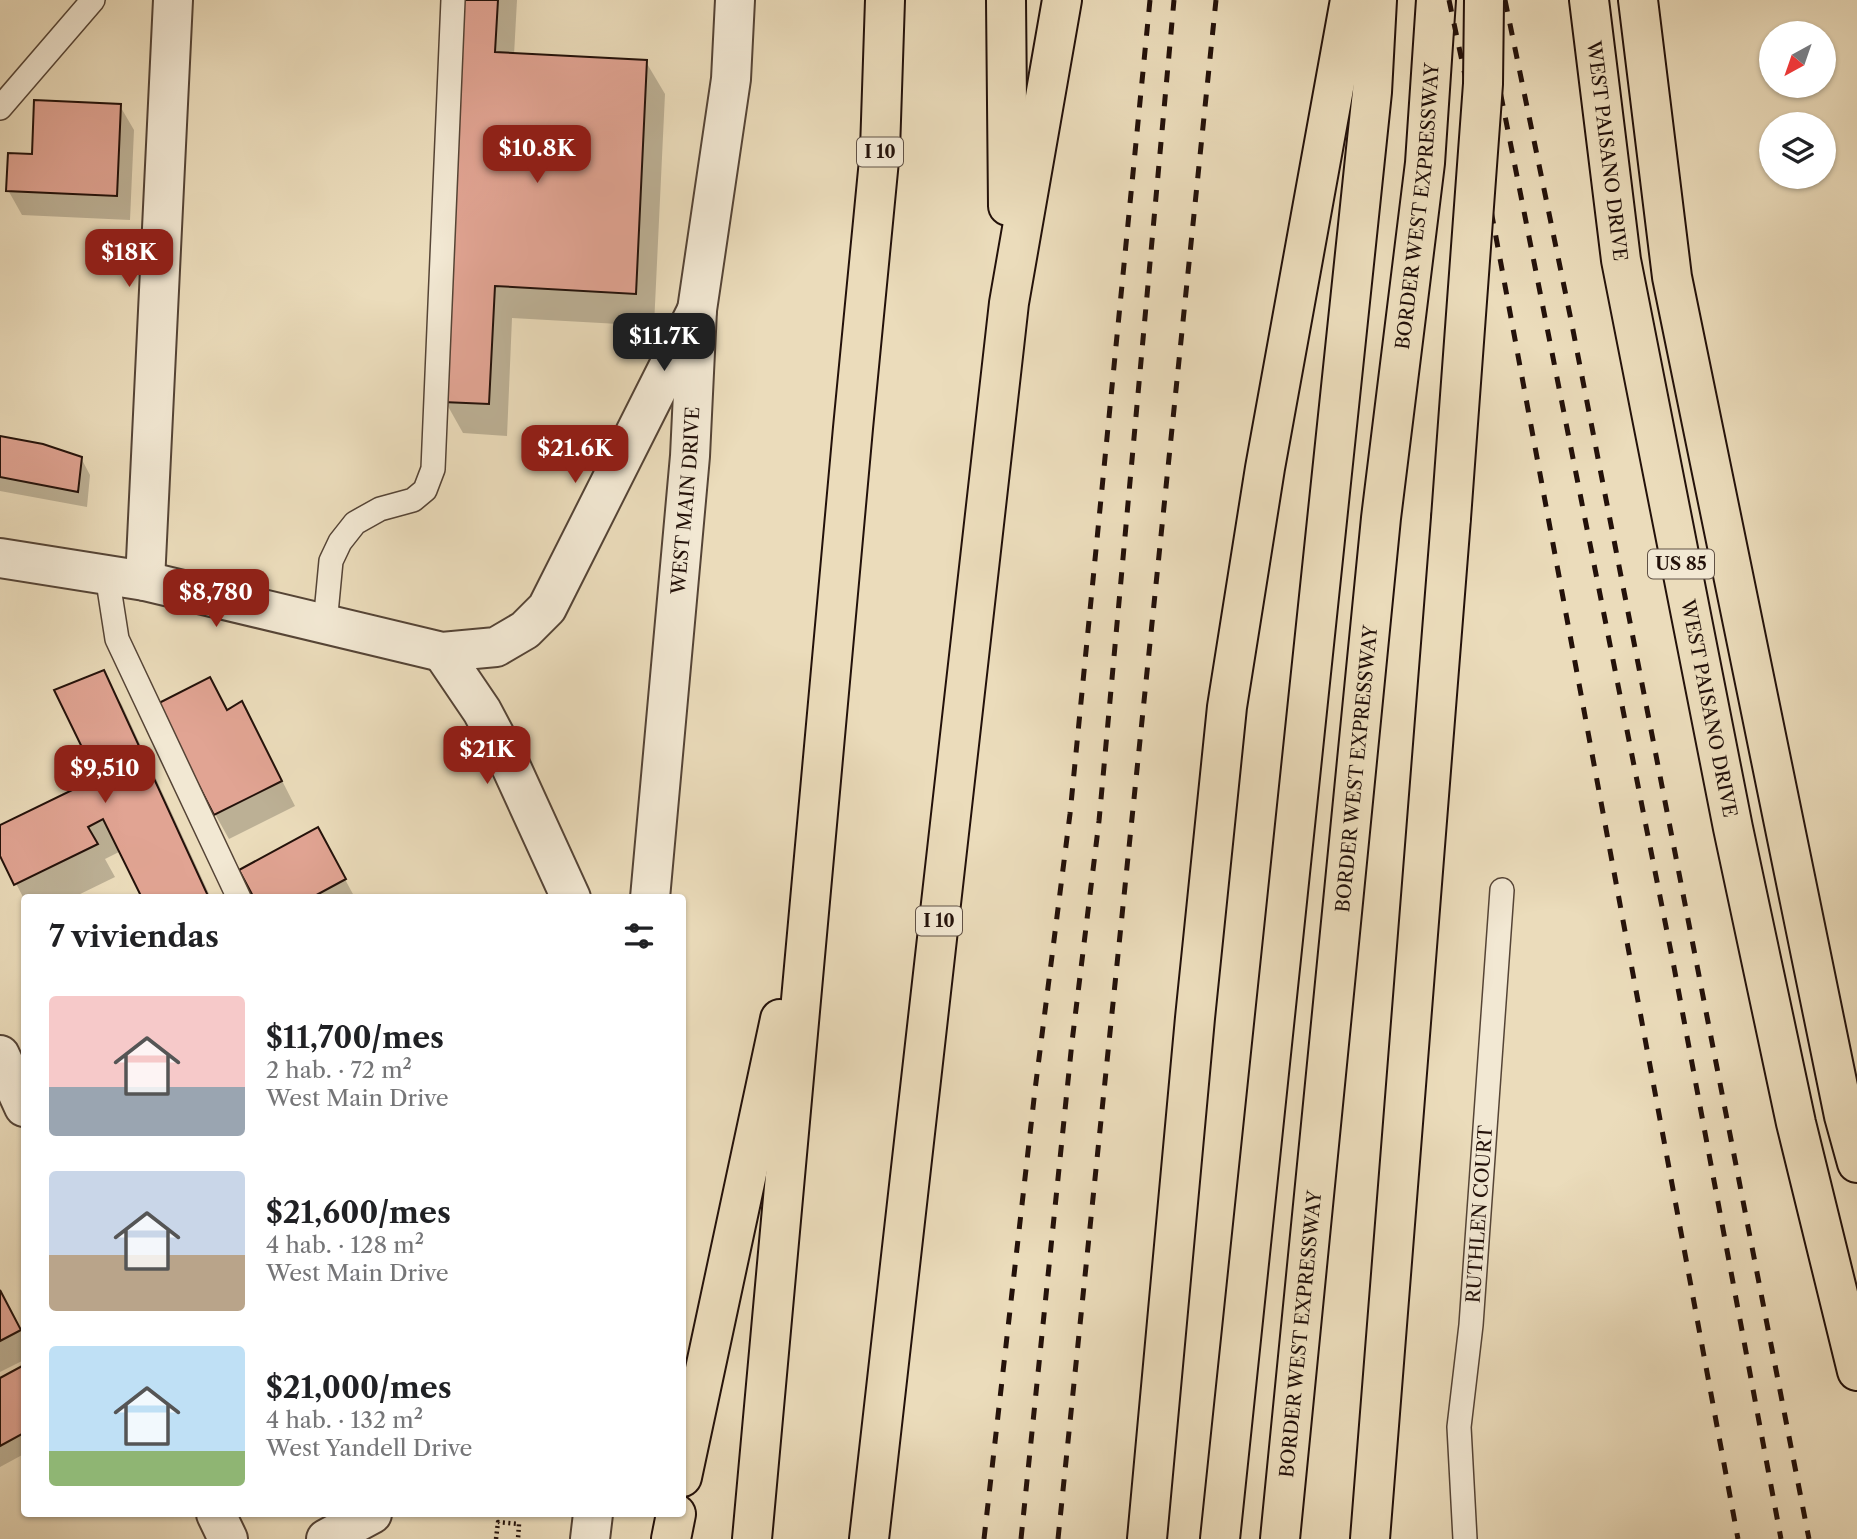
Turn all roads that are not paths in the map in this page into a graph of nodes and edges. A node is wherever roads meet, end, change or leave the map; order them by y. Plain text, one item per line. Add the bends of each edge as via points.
1 (93, 0) edge
2 (173, 0) edge
3 (453, 0) edge
4 (734, 0) edge
5 (885, 0) edge
6 (1006, 0) edge
7 (1062, 0) edge
8 (1350, 0) edge
9 (1377, 0) edge
10 (1436, 0) edge
11 (1484, 0) edge
12 (1589, 0) edge
13 (1638, 0) edge
14 (0, 108) edge
15 (1009, 303) junction
16 (697, 310) junction
17 (0, 558) edge
18 (107, 575) junction
19 (145, 581) junction
20 (325, 624) junction
21 (442, 652) junction
22 (816, 849) junction
23 (1502, 890) dead end
24 (237, 894) edge
25 (569, 894) edge
26 (650, 894) edge
27 (0, 1055) edge
28 (21, 1100) edge
29 (1857, 1163) edge
30 (1857, 1371) edge
31 (686, 1458) edge
32 (217, 1517) edge
33 (366, 1517) edge
34 (593, 1517) edge
35 (675, 1517) edge
36 (228, 1539) edge
37 (326, 1539) edge
38 (590, 1539) edge
39 (671, 1539) edge
40 (752, 1539) edge
41 (869, 1539) edge
42 (1147, 1539) edge
43 (1220, 1539) edge
44 (1280, 1539) edge
45 (1370, 1539) edge
46 (1465, 1539) edge

1 - 14 lane
2 - 19 street
3 - 20 lane via 433,468 425,490 413,500 380,509 355,523 340,542 331,561
4 - 16 street, WEST MAIN DRIVE via 731,79
5 - 22 main road, I 10 via 880,150
6 - 15 main road, I 10
7 - 15 main road
8 - 42 main road via 1265,468 1227,707
9 - 43 main road via 1372,92
10 - 44 main road, BORDER WEST EXPRESSWAY via 1425,163 1381,518
11 - 45 main road, bridge via 1483,84 1451,518
12 - 30 main road, WEST PAISANO DRIVE / US 85 via 1621,260 1733,828 1796,1123
13 - 29 main road, US 85 via 1672,277
15 - 41 main road, I 10
16 - 21 street via 547,608 525,631 496,647
16 - 26 street, WEST MAIN DRIVE via 690,456
17 - 18 street
18 - 19 street
18 - 24 lane via 117,639
19 - 20 street
20 - 21 street
21 - 25 street via 507,758
22 - 31 main road
22 - 40 main road, I 10
23 - 46 lane, RUTHLEN COURT via 1471,1325 1459,1427
27 - 28 street
32 - 36 street
33 - 37 street
34 - 38 street
35 - 39 main road

